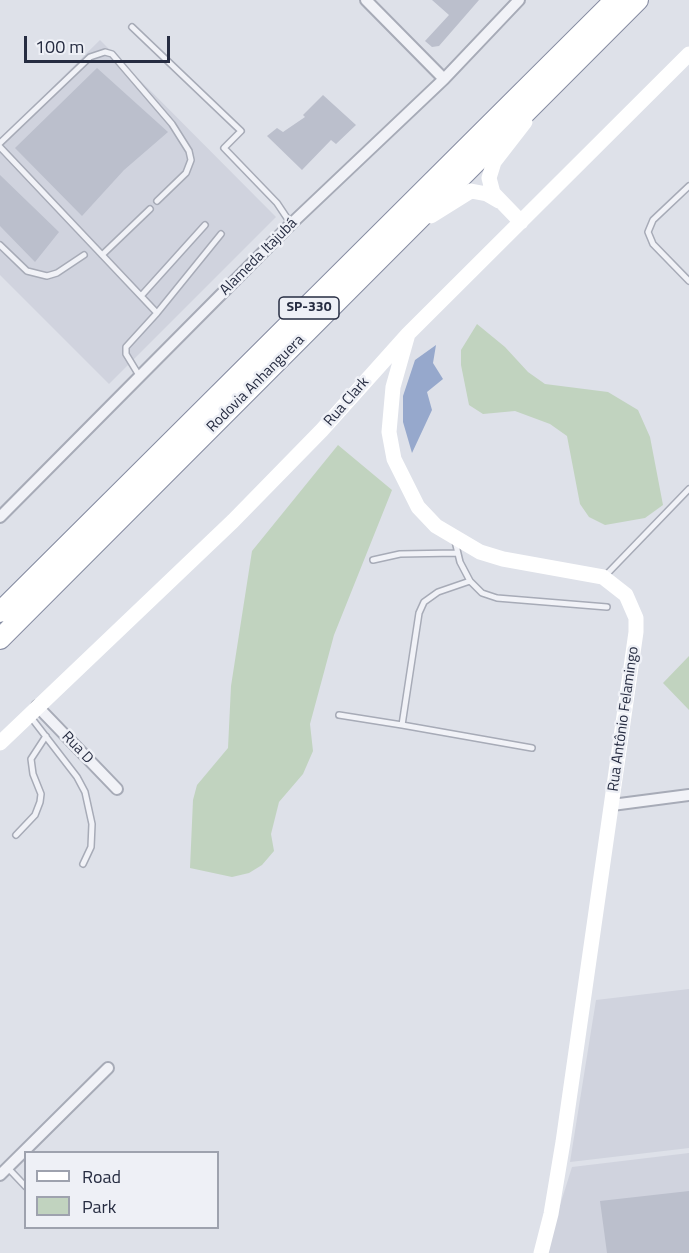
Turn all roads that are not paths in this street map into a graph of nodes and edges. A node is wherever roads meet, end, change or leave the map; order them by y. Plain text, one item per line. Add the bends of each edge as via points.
1 (366, 0) edge
2 (519, 0) edge
3 (615, 0) edge
4 (638, 0) edge
5 (132, 27) dead end
6 (689, 54) edge
7 (444, 79) junction
8 (549, 89) junction
9 (0, 145) edge
10 (689, 186) edge
11 (157, 201) dead end
12 (503, 203) junction
13 (150, 209) dead end
14 (521, 222) junction
15 (291, 224) junction
16 (205, 225) dead end
17 (408, 231) junction
18 (221, 234) dead end
19 (0, 245) edge
20 (84, 255) dead end
21 (102, 255) junction
22 (689, 281) edge
23 (141, 296) junction
24 (157, 313) junction
25 (408, 334) junction
26 (140, 377) junction
27 (689, 489) edge
28 (0, 517) edge
29 (455, 546) junction
30 (373, 560) dead end
31 (603, 577) junction
32 (470, 581) junction
33 (607, 607) dead end
34 (0, 612) edge
35 (0, 639) edge
36 (33, 710) junction
37 (339, 715) dead end
38 (402, 725) junction
39 (46, 736) junction
40 (0, 743) edge
41 (532, 748) dead end
42 (117, 789) dead end
43 (689, 795) edge
44 (612, 805) junction
45 (16, 835) dead end
46 (83, 864) dead end
47 (108, 1068) dead end
48 (25, 1151) edge
49 (24, 1152) edge
50 (4, 1172) edge
51 (24, 1186) edge
52 (541, 1253) edge

1 - 7 street
2 - 7 street, Alameda Itajubá
3 - 34 highway, Rodovia Anhanguera / SP-330
4 - 8 highway, Rodovia Anhanguera / SP-330
5 - 15 lane via 242,131 224,148 277,203
6 - 14 main road, Rua Clark
7 - 15 street, Alameda Itajubá
8 - 12 main road via 490,170 490,186
8 - 17 highway, Rodovia Anhanguera / SP-330
9 - 11 lane via 90,57 112,54 172,123 189,151 191,160 186,173
9 - 21 lane
10 - 22 lane via 653,220 648,232 652,244
12 - 14 main road
12 - 17 main road via 471,191
13 - 21 lane
14 - 25 main road, Rua Clark
15 - 26 street, Alameda Itajubá
16 - 23 lane
17 - 35 highway, Rodovia Anhanguera / SP-330
18 - 24 lane
19 - 20 lane via 27,271 47,276
21 - 23 lane
23 - 24 lane
24 - 26 lane via 126,347
25 - 29 main road, Rua Antônio Felamingo via 389,407 390,446 418,507
25 - 36 main road, Rua Clark via 322,430 233,520
26 - 28 street, Alameda Itajubá
27 - 31 lane
29 - 30 lane
29 - 31 main road, Rua Antônio Felamingo
29 - 32 lane
31 - 44 main road, Rua Antônio Felamingo via 626,595 636,632
32 - 33 lane via 482,593 496,598
32 - 38 lane via 438,592 424,602
36 - 39 lane
36 - 40 main road, Rua Clark
36 - 42 street, Rua D
37 - 38 lane
38 - 41 lane
39 - 45 lane via 31,759 40,802
39 - 46 lane via 85,792 92,824 91,847
43 - 44 street
44 - 52 main road, Rua Antônio Felamingo via 558,1170
47 - 48 street
49 - 50 street
50 - 51 lane

